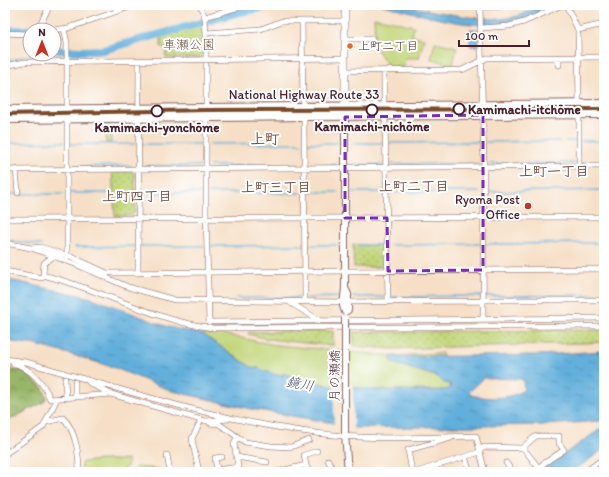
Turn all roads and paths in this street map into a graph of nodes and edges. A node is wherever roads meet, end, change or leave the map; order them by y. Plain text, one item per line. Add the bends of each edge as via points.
1 (50, 5) edge
2 (136, 5) edge
3 (200, 5) edge
4 (235, 5) edge
5 (345, 5) edge
6 (451, 5) edge
7 (504, 5) edge
8 (563, 5) edge
9 (480, 6) edge
10 (488, 6) edge
11 (205, 18) junction
12 (302, 21) junction
13 (345, 21) junction
14 (41, 22) edge
15 (604, 24) edge
16 (481, 27) junction
17 (64, 28) joint
18 (578, 30) junction
19 (5, 33) edge
20 (22, 33) edge
21 (206, 33) junction
22 (345, 39) junction
23 (372, 39) dead end
24 (559, 57) junction
25 (578, 57) junction
26 (604, 57) edge
27 (345, 58) junction
28 (303, 59) junction
29 (206, 60) junction
30 (482, 60) junction
31 (139, 61) junction
32 (22, 62) edge
33 (62, 62) edge
34 (67, 62) junction
35 (5, 66) edge
36 (559, 66) dead end
37 (345, 71) junction
38 (384, 71) junction
39 (579, 104) junction
40 (604, 104) edge
41 (345, 105) junction
42 (482, 105) junction
43 (303, 106) junction
44 (384, 106) junction
45 (206, 107) junction
46 (138, 108) junction
47 (67, 109) junction
48 (5, 110) edge
49 (579, 114) junction
50 (604, 114) edge
51 (483, 115) junction
52 (206, 116) junction
53 (304, 116) junction
54 (385, 116) junction
55 (345, 117) junction
56 (67, 118) junction
57 (138, 118) junction
58 (5, 119) edge
59 (579, 162) dead end
60 (604, 166) edge
61 (345, 167) junction
62 (386, 167) junction
63 (484, 167) junction
64 (138, 168) junction
65 (206, 168) junction
66 (304, 168) junction
67 (16, 169) junction
68 (5, 170) edge
69 (67, 170) junction
70 (18, 193) dead end
71 (483, 217) junction
72 (604, 217) edge
73 (66, 218) junction
74 (137, 218) junction
75 (304, 218) junction
76 (345, 218) junction
77 (387, 218) junction
78 (5, 219) edge
79 (206, 219) junction
80 (5, 243) edge
81 (32, 248) junction
82 (54, 256) junction
83 (67, 256) junction
84 (604, 269) edge
85 (483, 270) junction
86 (5, 271) edge
87 (207, 271) junction
88 (304, 271) junction
89 (345, 271) junction
90 (388, 271) junction
91 (138, 273) junction
92 (43, 275) junction
93 (482, 300) junction
94 (604, 300) edge
95 (207, 301) junction
96 (388, 301) junction
97 (289, 302) junction
98 (305, 302) junction
99 (345, 302) junction
100 (604, 318) edge
101 (483, 320) junction
102 (320, 321) junction
103 (604, 326) edge
104 (7, 359) edge
105 (65, 379) dead end
106 (86, 379) junction
107 (75, 382) dead end
108 (111, 394) junction
109 (137, 394) junction
110 (75, 397) junction
111 (66, 398) junction
112 (57, 399) junction
113 (229, 419) junction
114 (203, 420) junction
115 (46, 422) junction
116 (346, 435) junction
117 (457, 436) junction
118 (237, 437) junction
119 (309, 440) dead end
120 (480, 450) junction
121 (524, 450) dead end
122 (317, 452) dead end
123 (5, 454) edge
124 (167, 455) dead end
125 (222, 457) dead end
126 (236, 457) junction
127 (465, 457) junction
128 (604, 458) edge
129 (328, 460) dead end
130 (267, 462) dead end
131 (506, 463) dead end
132 (306, 465) junction
133 (538, 467) junction
134 (238, 469) edge
135 (80, 472) edge
136 (170, 472) edge
137 (197, 472) edge
138 (276, 472) edge
139 (309, 472) edge
140 (334, 472) edge
141 (348, 472) edge
142 (412, 472) edge
143 (416, 472) edge
144 (470, 472) edge
145 (485, 472) edge
146 (513, 472) edge
147 (531, 472) edge
148 (585, 472) edge

1 - 14 street
2 - 17 street
3 - 11 street
4 - 11 street via 236,8
5 - 13 main road
6 - 9 street
7 - 10 street
8 - 16 street via 524,22 508,26
8 - 18 street via 567,7
9 - 10 street
9 - 16 street
11 - 21 street
12 - 13 street
12 - 21 street via 282,21 261,29
12 - 28 street
13 - 22 main road
15 - 18 street
16 - 30 street
17 - 34 street
18 - 25 street
19 - 20 street
21 - 29 street
22 - 23 street
22 - 27 main road
24 - 25 street
24 - 30 street
24 - 36 street
25 - 26 street
25 - 39 street
27 - 28 street
27 - 37 main road
28 - 29 street
28 - 43 street
29 - 31 street
29 - 45 street
30 - 38 street via 462,70
30 - 42 street
31 - 34 street
31 - 46 street
32 - 35 street
33 - 34 street
34 - 47 street
37 - 38 street
37 - 41 main road
38 - 44 street
39 - 40 highway, National Highway Route 33
39 - 42 highway, National Highway Route 33
41 - 43 highway, National Highway Route 33
41 - 44 highway, National Highway Route 33
41 - 55 main road
42 - 44 highway, National Highway Route 33
42 - 51 street
43 - 45 highway, National Highway Route 33
45 - 46 highway, National Highway Route 33
45 - 52 street
46 - 47 highway, National Highway Route 33
46 - 57 street
47 - 48 highway, National Highway Route 33
47 - 56 street
49 - 50 highway, National Highway Route 33
49 - 51 highway, National Highway Route 33
49 - 59 street
51 - 54 highway, National Highway Route 33
51 - 63 street
52 - 53 highway, National Highway Route 33
52 - 57 highway, National Highway Route 33
52 - 65 street
53 - 55 highway, National Highway Route 33
53 - 66 street
54 - 55 highway, National Highway Route 33
54 - 62 street
55 - 61 street
56 - 57 highway, National Highway Route 33
56 - 58 highway, National Highway Route 33
56 - 69 street
57 - 64 street
60 - 63 street
61 - 62 street
61 - 66 street
61 - 76 street
62 - 63 street
62 - 77 street
63 - 71 street
64 - 65 street
64 - 69 street
64 - 74 street
65 - 66 street
65 - 79 street
66 - 75 street
67 - 68 street
67 - 69 street
67 - 70 street
69 - 73 street
71 - 72 street
71 - 77 street
71 - 85 street
73 - 74 street
73 - 78 street
73 - 83 street
74 - 79 street
74 - 91 street
75 - 76 street
75 - 79 street
75 - 88 street
76 - 77 street
76 - 89 street
77 - 90 street
79 - 87 street
80 - 81 street
81 - 82 street
81 - 83 street via 40,247
82 - 92 street via 44,263
82 - 95 street via 128,287 155,295 175,300
83 - 91 street via 104,272
84 - 85 street
85 - 90 street
85 - 93 street
86 - 92 street via 42,278
87 - 88 street
87 - 91 street
87 - 95 street
88 - 89 street
88 - 98 street
89 - 90 street
89 - 99 street via 345,288 348,294
90 - 96 street
92 - 103 street via 68,281 75,286 174,320 213,328
93 - 94 street
93 - 96 street
93 - 101 street
95 - 97 street
95 - 102 street via 209,322
96 - 99 street
97 - 98 street
97 - 102 street
98 - 99 street
99 - 116 street, 月の瀬橋, bridge via 348,310 345,315
100 - 101 street
101 - 102 street
104 - 106 street
104 - 112 street via 24,367 44,387 50,399
105 - 111 street
106 - 108 street
106 - 109 street
107 - 110 street
108 - 109 street
108 - 110 street
108 - 114 street
109 - 113 street
110 - 111 street
111 - 112 street
112 - 115 street
113 - 114 street
113 - 116 street
114 - 118 street via 219,424
114 - 137 street via 192,439
115 - 123 street
115 - 135 street via 63,418 67,422 77,448
116 - 117 street
116 - 141 street, 月の瀬橋
117 - 120 street via 476,436
117 - 142 street via 408,450
118 - 119 street via 245,442 271,446 296,446
118 - 126 street via 234,444
120 - 127 street
120 - 133 street via 484,447 522,448 536,436 559,436 559,442 564,450
120 - 145 street
121 - 133 street
122 - 132 street via 303,453
124 - 136 street
125 - 134 street via 213,458 217,470
126 - 130 street
126 - 134 street
127 - 143 street
127 - 144 street
128 - 148 street
129 - 140 street
131 - 146 street
132 - 138 street
132 - 139 street
133 - 147 street

